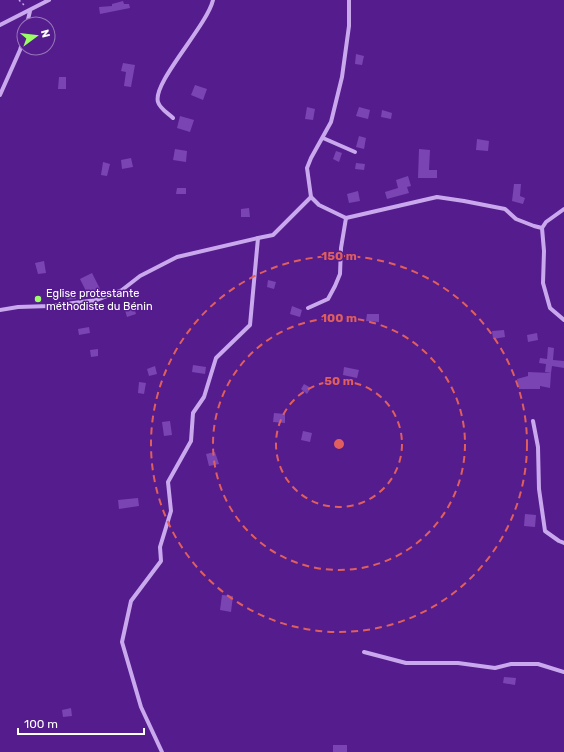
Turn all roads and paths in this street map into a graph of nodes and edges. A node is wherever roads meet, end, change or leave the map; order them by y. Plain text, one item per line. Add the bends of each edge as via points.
1 (49, 0) edge
2 (213, 0) edge
3 (349, 0) edge
4 (30, 11) junction
5 (29, 16) edge
6 (0, 25) edge
7 (17, 56) edge
8 (0, 95) edge
9 (173, 118) dead end
10 (323, 138) junction
11 (355, 152) dead end
12 (311, 197) junction
13 (564, 209) edge
14 (346, 218) junction
15 (542, 228) junction
16 (258, 238) junction
17 (308, 308) dead end
18 (0, 310) edge
19 (564, 320) edge
20 (533, 421) dead end
21 (564, 543) edge
22 (364, 652) dead end
23 (564, 672) edge
24 (162, 752) edge

1 - 4 street
2 - 9 street via 203,23 163,81 157,94 161,107
3 - 10 street via 342,77 331,122
4 - 5 street
4 - 6 street
7 - 8 street
10 - 11 street
10 - 12 street via 308,168
12 - 14 street via 319,205
12 - 16 street via 273,234
13 - 15 street
14 - 15 street via 437,197 505,209 516,219
14 - 17 street via 340,274 335,286 328,299
15 - 19 street via 543,283 550,308
16 - 18 street via 177,257 140,276 122,290 97,300
16 - 24 street via 250,325 216,358 204,397 193,413 191,441 168,482 171,511 160,547 162,561 132,600 122,642 141,707
20 - 21 street via 538,447 539,489 546,531
22 - 23 street via 406,663 458,663 495,668 511,664 538,664

